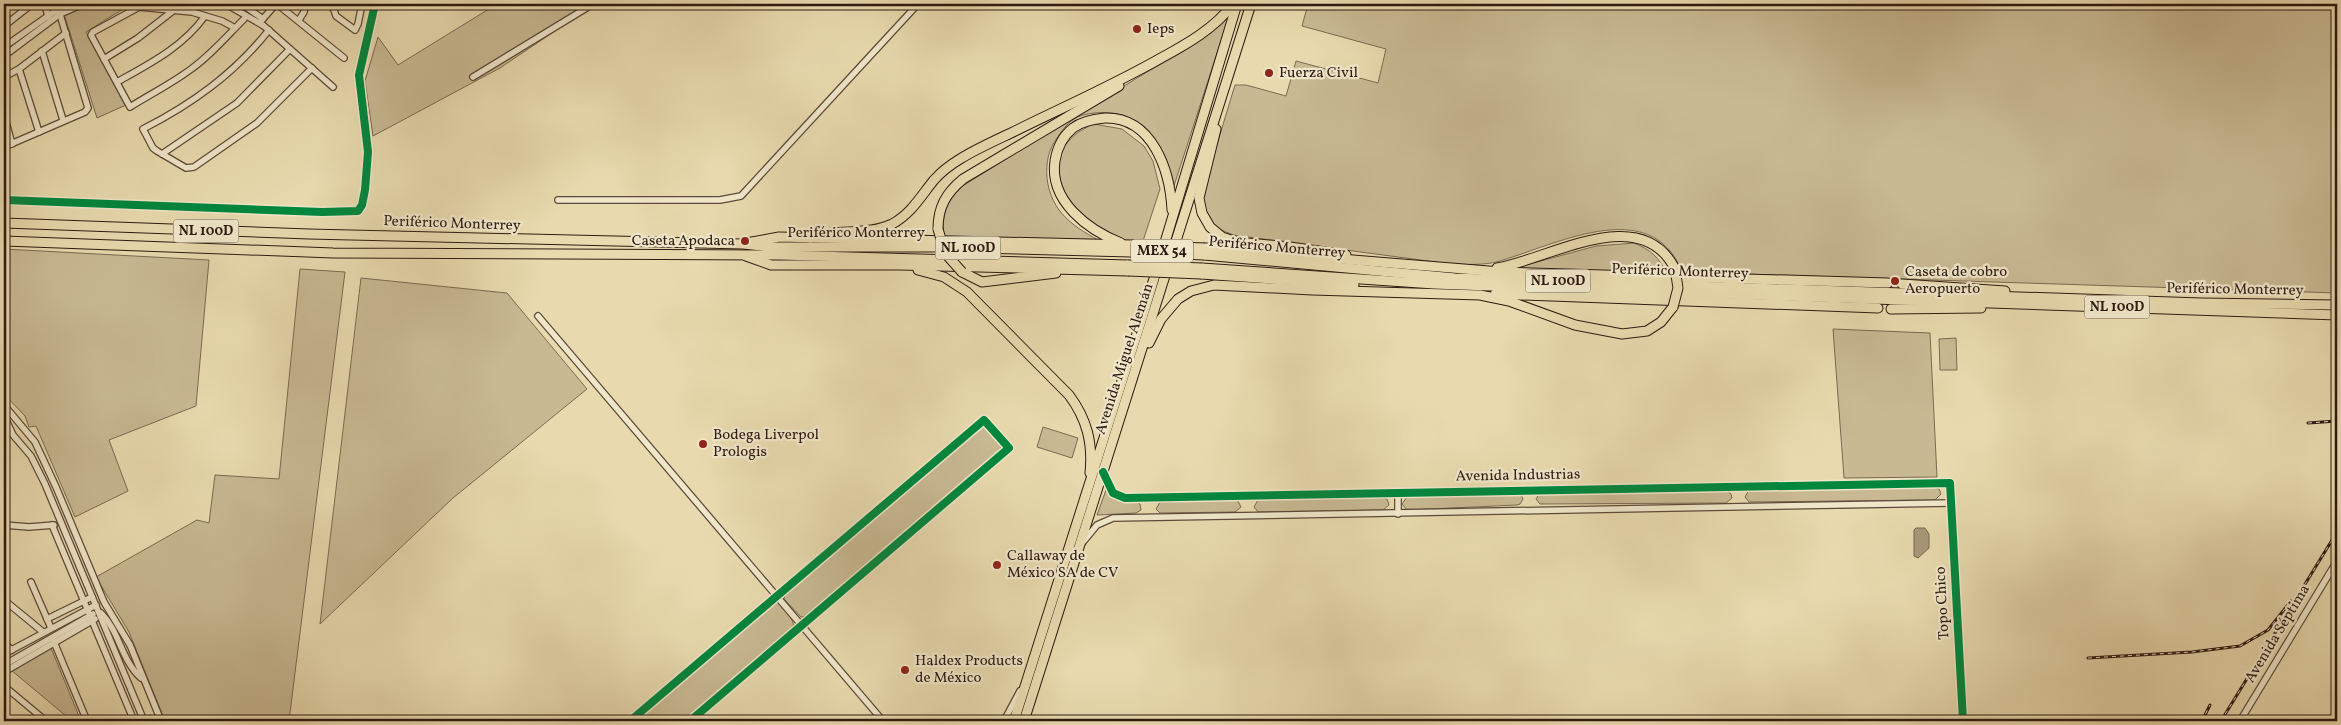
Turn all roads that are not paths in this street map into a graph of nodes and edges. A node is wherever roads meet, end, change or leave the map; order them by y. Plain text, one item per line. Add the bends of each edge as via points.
1 (32, 4) edge
2 (45, 4) edge
3 (65, 4) edge
4 (83, 4) edge
5 (226, 4) edge
6 (242, 4) edge
7 (276, 4) edge
8 (305, 4) edge
9 (332, 4) edge
10 (362, 4) edge
11 (376, 4) edge
12 (593, 4) edge
13 (918, 4) edge
14 (1233, 4) edge
15 (1238, 4) edge
16 (1251, 4) edge
17 (75, 5) edge
18 (138, 5) edge
19 (174, 10) junction
20 (59, 11) junction
21 (47, 15) junction
22 (205, 16) junction
23 (244, 18) dead end
24 (299, 20) junction
25 (50, 22) junction
26 (264, 25) junction
27 (4, 26) edge
28 (235, 28) junction
29 (66, 33) junction
30 (4, 47) edge
31 (290, 49) junction
32 (42, 51) junction
33 (4, 56) edge
34 (344, 58) dead end
35 (104, 59) junction
36 (312, 68) junction
37 (18, 69) junction
38 (1133, 75) junction
39 (4, 77) edge
40 (473, 77) dead end
41 (117, 82) junction
42 (333, 87) dead end
43 (4, 115) edge
44 (1215, 116) junction
45 (63, 120) junction
46 (38, 132) junction
47 (12, 144) junction
48 (4, 147) edge
49 (162, 154) junction
50 (4, 200) edge
51 (558, 200) dead end
52 (1172, 216) junction
53 (4, 223) edge
54 (810, 238) junction
55 (4, 241) edge
56 (743, 244) junction
57 (1130, 248) junction
58 (1204, 252) junction
59 (744, 255) junction
60 (1398, 265) junction
61 (884, 267) junction
62 (1128, 268) junction
63 (1085, 270) junction
64 (1477, 270) junction
65 (1202, 271) junction
66 (1888, 283) dead end
67 (1902, 284) dead end
68 (1416, 292) junction
69 (1480, 295) junction
70 (2042, 301) junction
71 (2337, 305) edge
72 (1878, 308) dead end
73 (1891, 309) dead end
74 (2337, 315) edge
75 (538, 316) dead end
76 (1142, 351) junction
77 (4, 406) edge
78 (4, 416) edge
79 (1103, 472) junction
80 (1950, 483) joint
81 (1398, 493) junction
82 (1086, 498) junction
83 (1951, 503) junction
84 (1398, 514) junction
85 (62, 523) junction
86 (4, 525) edge
87 (52, 525) junction
88 (1079, 545) junction
89 (2337, 560) edge
90 (31, 582) dead end
91 (92, 597) junction
92 (777, 598) junction
93 (4, 600) edge
94 (84, 602) junction
95 (87, 609) junction
96 (98, 611) junction
97 (91, 618) junction
98 (48, 619) junction
99 (802, 627) junction
100 (51, 628) junction
101 (43, 632) junction
102 (54, 640) junction
103 (4, 643) edge
104 (12, 650) junction
105 (4, 654) edge
106 (4, 665) edge
107 (4, 672) edge
108 (1028, 679) junction
109 (144, 681) junction
110 (4, 686) edge
111 (46, 721) edge
112 (87, 721) edge
113 (134, 721) edge
114 (144, 721) edge
115 (160, 721) edge
116 (630, 721) edge
117 (690, 721) edge
118 (883, 721) edge
119 (1004, 721) edge
120 (1013, 721) edge
121 (1024, 721) edge
122 (1963, 721) edge
123 (2240, 721) edge

1 - 27 street
2 - 21 street
3 - 20 street
4 - 17 street
5 - 26 street
6 - 26 street
7 - 24 street
7 - 26 street
8 - 24 street
9 - 10 street via 333,12 354,30
11 - 50 street via 359,76 368,152 365,190 358,212
12 - 40 street
13 - 51 street via 741,196 720,200
14 - 38 highway via 1202,33
15 - 52 highway, Avenida Miguel Alemán / MEX 54
16 - 44 highway, Avenida Miguel Alemán / MEX 54
17 - 20 street
18 - 19 street
18 - 35 street via 93,32
19 - 22 street
19 - 35 street via 157,25
20 - 21 street
20 - 25 street
20 - 29 street
21 - 25 street
21 - 30 street
22 - 28 street
22 - 41 street via 178,45
23 - 28 street
24 - 34 street
25 - 33 street
26 - 31 street
26 - 49 street via 246,58 215,86 179,111 143,129 153,148
28 - 41 street via 189,71 130,107
29 - 32 street
29 - 45 street via 88,105 85,112
31 - 36 street
31 - 49 street via 236,103
32 - 37 street
32 - 45 street
35 - 41 street
36 - 42 street
36 - 49 street via 257,123 194,167 186,168
37 - 39 street
37 - 46 street
38 - 54 highway via 967,154 942,172 907,214 892,224
38 - 63 highway, bridge via 1122,85 963,179 941,205 938,229 946,253 962,272 982,282
43 - 47 street
44 - 60 highway via 1216,132 1199,198 1205,221 1215,233 1237,242 1307,249
44 - 76 highway, Avenida Miguel Alemán / MEX 54
45 - 46 street
46 - 47 street
47 - 48 street
52 - 57 highway via 1166,172 1156,150 1139,130 1115,119 1090,120 1074,127 1062,140 1056,155 1054,177 1057,185 1081,221
52 - 82 highway, Avenida Miguel Alemán / MEX 54
53 - 56 highway, Periférico Monterrey / NL 100D
54 - 56 highway via 770,238
54 - 57 highway
55 - 59 highway, Periférico Monterrey / NL 100D via 333,252
56 - 57 highway, Periférico Monterrey / NL 100D via 779,248
57 - 58 highway, Periférico Monterrey / NL 100D, bridge
58 - 60 highway
58 - 70 highway, Periférico Monterrey / NL 100D via 1430,276
59 - 61 highway via 771,265
59 - 62 highway, Periférico Monterrey / NL 100D
60 - 64 highway
61 - 63 highway
61 - 82 highway via 927,271 952,282 974,299 1069,395 1081,413 1089,439 1091,458
62 - 63 highway
62 - 65 highway, Periférico Monterrey / NL 100D, bridge
64 - 66 highway
64 - 69 highway, bridge via 1502,267 1586,241 1636,238 1651,242 1665,252 1675,269 1678,288 1673,307 1661,322 1647,331 1622,334 1575,325 1509,301
65 - 68 highway
65 - 70 highway, Periférico Monterrey / NL 100D via 1434,284
67 - 70 highway via 2007,291
68 - 69 highway
68 - 76 highway via 1207,286 1191,291 1172,305
69 - 72 highway via 1526,294
70 - 71 highway, Periférico Monterrey / NL 100D
70 - 73 highway via 2018,308
70 - 74 highway, Periférico Monterrey / NL 100D
75 - 92 street
76 - 79 highway, Avenida Miguel Alemán / MEX 54
77 - 109 street via 35,442 89,570 130,646
78 - 85 street via 12,435 31,456
79 - 81 street, Avenida Industrias via 1111,491 1122,498
79 - 88 highway, Avenida Miguel Alemán / MEX 54
80 - 81 street, Avenida Industrias
80 - 83 street, Topo Chico
81 - 84 street
82 - 108 highway, Avenida Miguel Alemán / MEX 54
83 - 84 street
83 - 122 street, Topo Chico
84 - 88 street via 1113,518 1097,525
85 - 87 street
85 - 91 street
86 - 87 street
87 - 94 street
88 - 121 highway, Avenida Miguel Alemán / MEX 54
89 - 123 street, Avenida Séptima
90 - 98 street
91 - 94 street
91 - 96 street
92 - 99 street
92 - 99 street via 984,420 1009,448
92 - 116 street
93 - 101 street
94 - 95 street
94 - 98 street
95 - 96 street
95 - 97 street
95 - 100 street
96 - 97 street
96 - 109 street via 111,623 132,669
96 - 114 street
97 - 102 street
97 - 113 street
98 - 100 street
99 - 117 street
99 - 118 street
100 - 101 street
101 - 104 street
102 - 106 street
102 - 107 street
102 - 112 street
103 - 104 street
104 - 105 street
108 - 119 street
108 - 120 highway, Avenida Miguel Alemán / MEX 54
109 - 115 street
110 - 111 street

